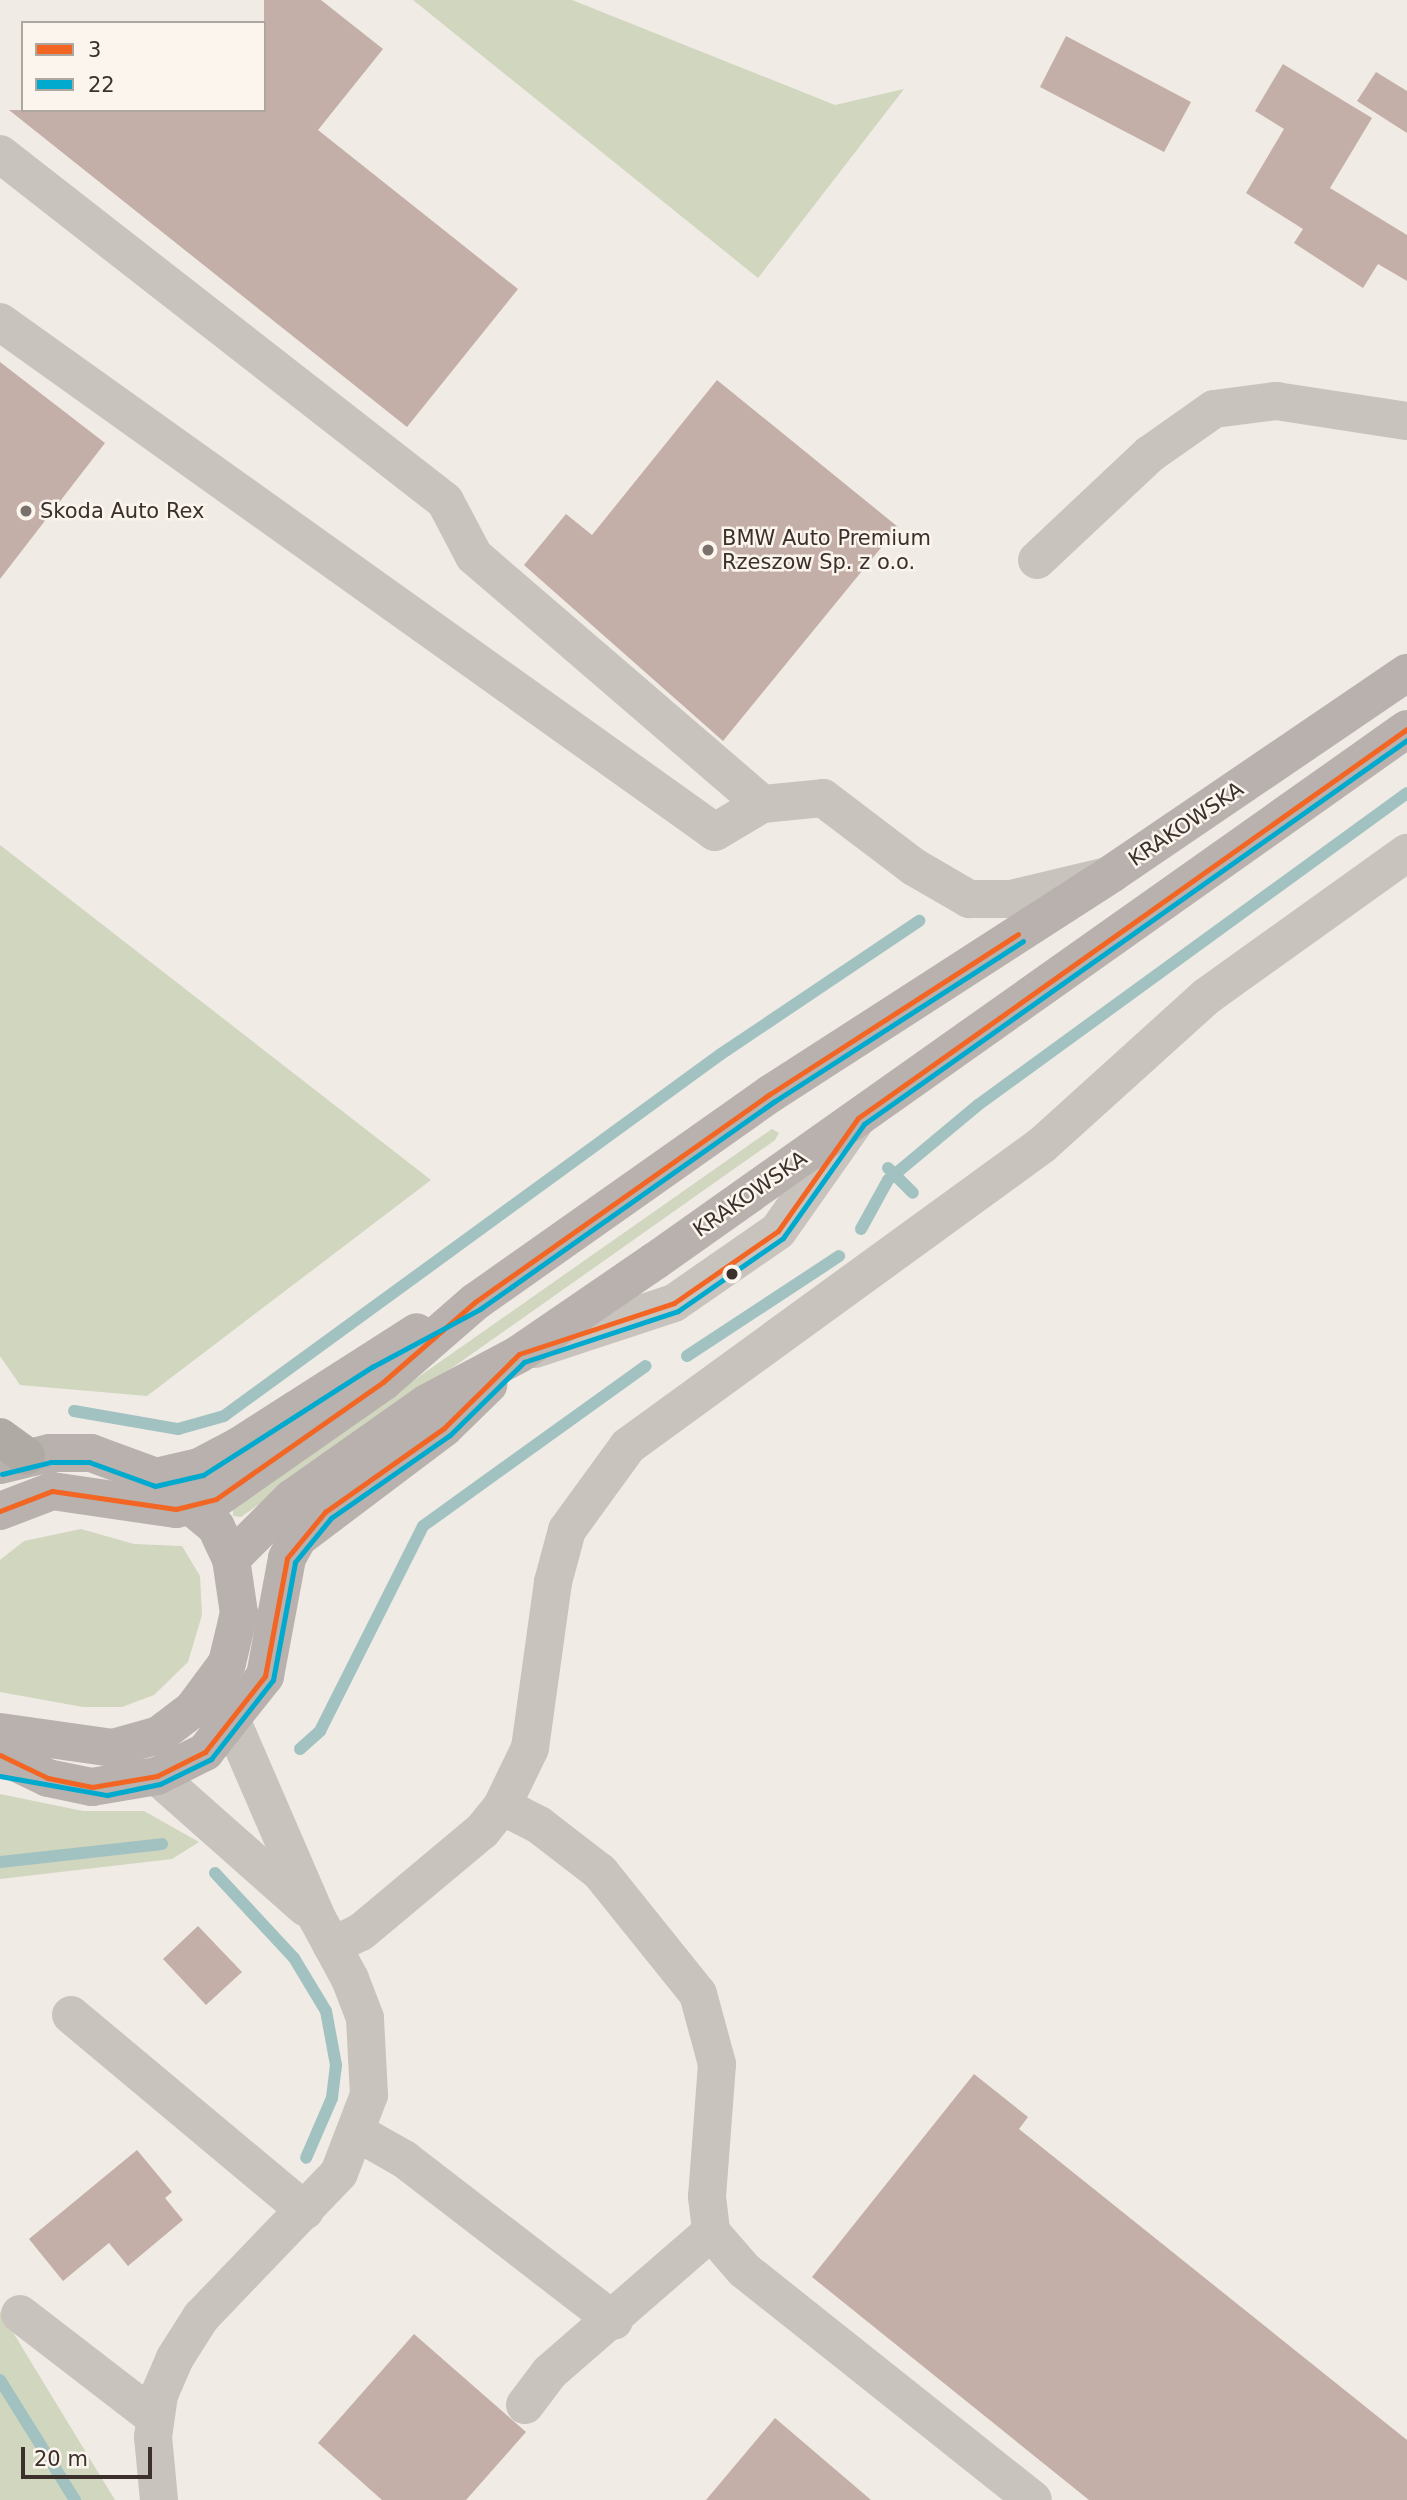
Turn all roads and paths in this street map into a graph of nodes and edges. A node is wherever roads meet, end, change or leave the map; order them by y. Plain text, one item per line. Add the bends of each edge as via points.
1 (0, 154) edge
2 (0, 322) edge
3 (1407, 421) edge
4 (1037, 560) dead end
5 (1407, 673) edge
6 (1407, 729) edge
7 (762, 804) junction
8 (1407, 853) edge
9 (1111, 874) junction
10 (475, 1302) junction
11 (519, 1354) junction
12 (9, 1453) edge
13 (156, 1477) junction
14 (195, 1508) junction
15 (0, 1511) edge
16 (231, 1559) junction
17 (215, 1680) junction
18 (230, 1726) junction
19 (3, 1754) edge
20 (157, 1776) junction
21 (502, 1806) junction
22 (325, 1932) junction
23 (71, 2015) dead end
24 (358, 2133) junction
25 (305, 2211) junction
26 (711, 2232) junction
27 (20, 2314) dead end
28 (614, 2321) junction
29 (525, 2405) dead end
30 (155, 2418) junction
31 (159, 2500) edge
32 (1033, 2500) edge

1 - 7 street via 445,501 474,556
2 - 7 street via 715,832
3 - 4 street via 1276,401 1214,409 1150,454
5 - 9 main road, KRAKOWSKA
6 - 11 main road, KRAKOWSKA
7 - 9 street via 823,798 914,867 969,899 1011,899
8 - 21 street via 1207,996 1042,1145 628,1446 567,1530 553,1582 530,1748
9 - 10 main road, KRAKOWSKA via 770,1094
10 - 13 main road, KRAKOWSKA via 367,1359 239,1446 199,1467
10 - 14 main road, KRAKOWSKA via 383,1382
11 - 16 main road, KRAKOWSKA via 427,1403 291,1499
11 - 18 main road via 444,1428 298,1538 287,1558 265,1676
12 - 13 main road via 91,1453
13 - 14 main road
14 - 15 main road via 152,1507 67,1491
14 - 16 main road via 216,1527
16 - 17 main road via 239,1626
17 - 18 street
17 - 19 main road via 179,1723 128,1747
18 - 20 main road via 205,1752
18 - 22 street
19 - 20 main road via 92,1787
20 - 22 street
21 - 22 street via 482,1832 361,1932
21 - 26 street via 539,1825 600,1872 698,1994 717,2064 707,2197
22 - 24 street via 365,2018 370,2056
23 - 25 street
24 - 25 street via 339,2173
24 - 28 street via 404,2159
25 - 30 street via 201,2317 170,2370
26 - 28 street via 648,2281
26 - 32 street via 744,2270
27 - 30 street
28 - 29 street via 551,2371
30 - 31 street

